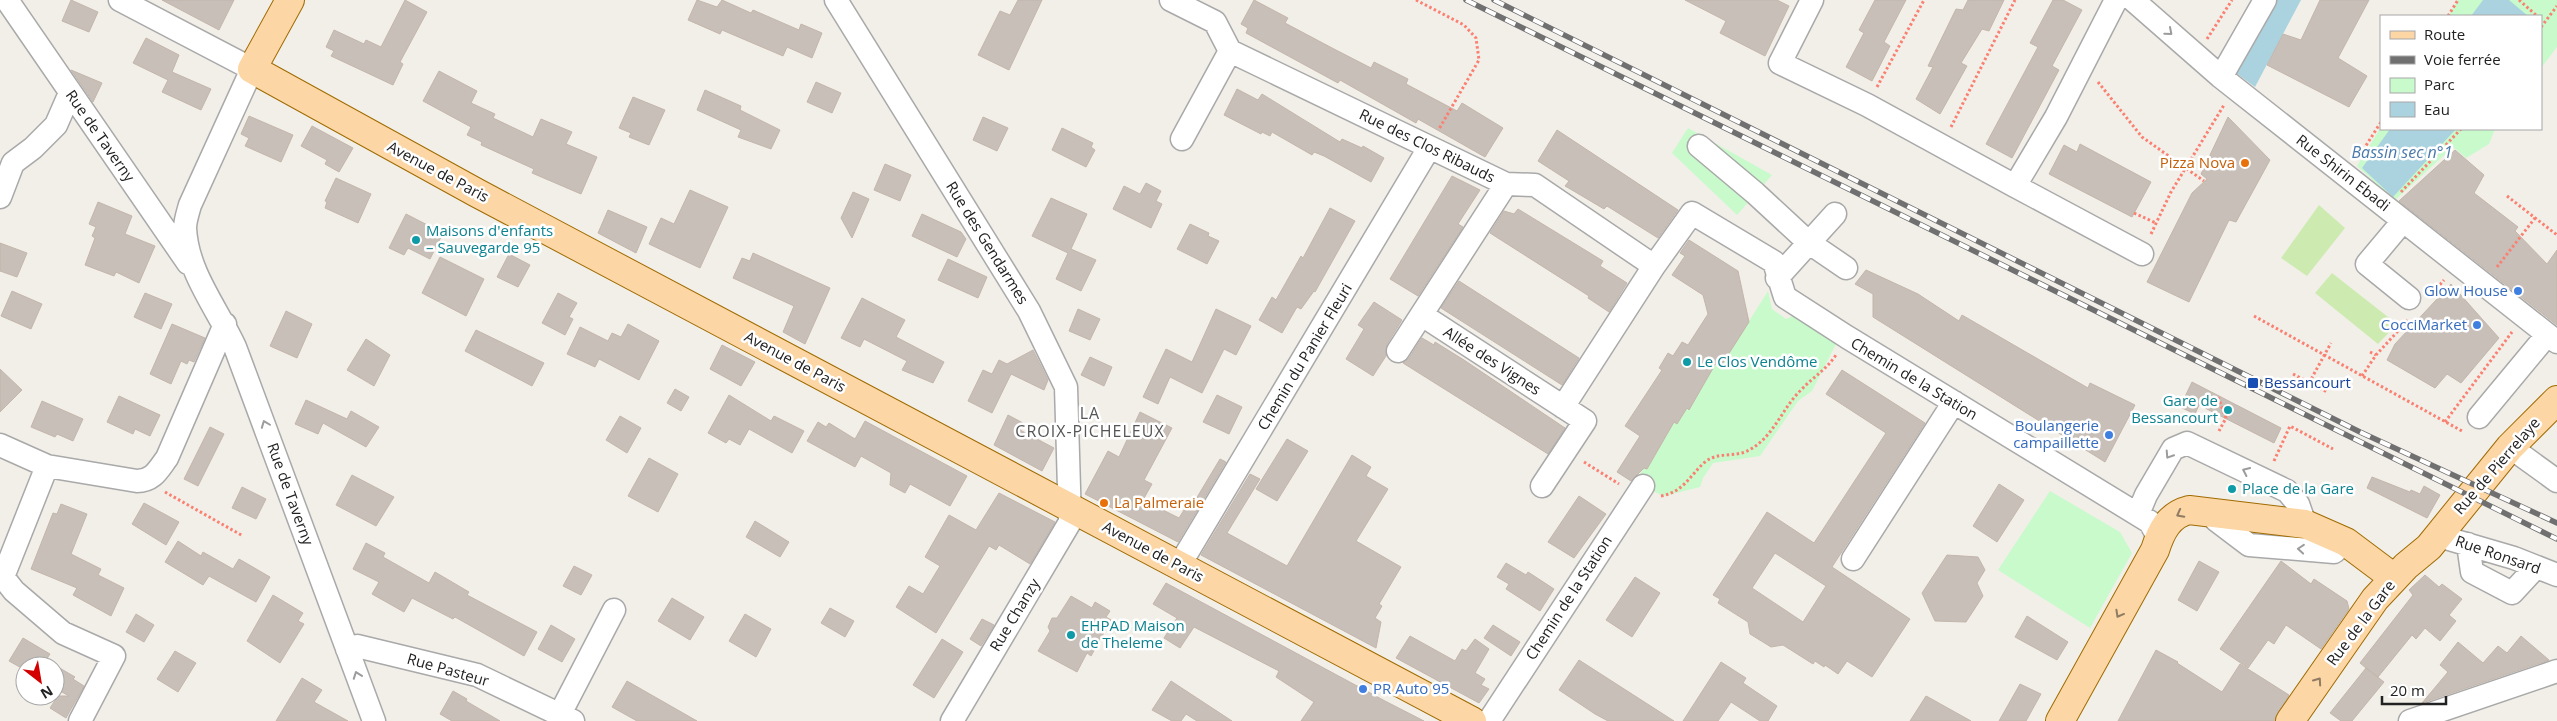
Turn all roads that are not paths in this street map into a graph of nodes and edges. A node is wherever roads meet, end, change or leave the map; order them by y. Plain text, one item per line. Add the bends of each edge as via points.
1 (6, 0) edge
2 (120, 0) edge
3 (290, 0) edge
4 (836, 0) edge
5 (1171, 0) edge
6 (1812, 0) edge
7 (2116, 0) edge
8 (2133, 0) edge
9 (2264, 0) edge
10 (1230, 51) junction
11 (252, 69) junction
12 (2221, 77) junction
13 (70, 93) junction
14 (1182, 139) dead end
15 (1434, 139) junction
16 (1698, 146) dead end
17 (1506, 184) junction
18 (2015, 186) junction
19 (0, 198) edge
20 (1835, 214) dead end
21 (2395, 214) junction
22 (1808, 242) junction
23 (2142, 254) road end
24 (1654, 266) junction
25 (1846, 268) dead end
26 (194, 272) junction
27 (1780, 295) junction
28 (2409, 298) dead end
29 (1422, 315) junction
30 (224, 324) junction
31 (2552, 338) edge
32 (1398, 351) dead end
33 (2557, 400) edge
34 (1954, 402) junction
35 (1563, 407) junction
36 (2473, 425) road end
37 (0, 445) edge
38 (2510, 448) junction
39 (47, 466) junction
40 (2557, 481) edge
41 (1542, 486) dead end
42 (1639, 491) road end
43 (1070, 508) junction
44 (2212, 513) junction
45 (2138, 514) junction
46 (2304, 524) junction
47 (2440, 532) junction
48 (2159, 539) junction
49 (2346, 542) junction
50 (2468, 544) junction
51 (1853, 559) dead end
52 (1179, 566) junction
53 (2536, 567) junction
54 (2557, 576) edge
55 (2394, 578) junction
56 (614, 610) dead end
57 (348, 649) junction
58 (2557, 671) edge
59 (1494, 712) edge
60 (566, 718) edge
61 (80, 721) edge
62 (374, 721) edge
63 (952, 721) edge
64 (1472, 721) edge
65 (2060, 721) edge
66 (2290, 721) edge
67 (2410, 721) edge

1 - 13 street, Rue de Taverny
2 - 11 street, Avenue de Paris
3 - 11 main road
4 - 43 street, Rue des Gendarmes via 1029,311 1051,352 1066,387
5 - 10 street via 1215,22
6 - 18 street via 1780,63 1867,105
7 - 18 street via 2056,117
8 -> 12 street, Rue Shirin Ebadi
9 - 12 street
10 - 14 street
10 - 15 street, Rue des Clos Ribauds
11 - 26 street, Rue de Taverny via 190,205 185,227
11 - 43 main road, Avenue de Paris via 477,193
12 - 21 street, Rue Shirin Ebadi
13 - 19 street via 56,126 13,163
13 - 26 street, Rue de Taverny
15 - 17 street, Rue des Clos Ribauds
15 - 52 street, Chemin du Panier Fleuri
16 - 22 street
17 - 24 street, Rue des Clos Ribauds via 1535,185
17 - 29 street
18 - 23 street
20 - 22 street
21 - 28 street via 2367,264
21 - 31 street, Rue Shirin Ebadi
22 - 25 street
22 - 27 street via 1794,260
24 - 27 street via 1692,213 1774,262
24 - 35 street
26 - 30 street, Rue de Taverny
27 - 34 street, Chemin de la Station
29 - 32 street
29 - 35 street, Allée des Vignes
30 - 39 street via 167,458 156,474 146,481 137,482
57 -> 30 street, Rue de Taverny
31 - 36 street
33 - 38 main road, Rue de Pierrelaye
34 - 45 street, Chemin de la Station
34 - 51 street
35 - 41 street, Allée des Vignes via 1585,421
37 - 39 street
38 - 40 street
38 - 47 main road, Rue de Pierrelaye
39 - 61 street via 3,577 14,591 63,633 114,656
42 - 59 street, Chemin de la Station
43 - 52 main road, Avenue de Paris
43 - 63 street, Rue Chanzy via 1070,522
44 - 46 main road
44 -> 48 main road via 2189,510 2178,513 2166,525
49 -> 44 street via 2334,552 2249,545 2216,520
46 -> 45 street via 2298,504 2287,490 2187,443 2173,449
45 - 48 street, Chemin de la Station via 2150,522
46 - 49 main road
47 - 50 street, Rue Ronsard
47 - 55 main road, Rue de la Gare via 2429,547
48 -> 65 main road
49 - 55 main road
50 - 53 street, Rue Ronsard
50 - 53 street via 2472,572 2512,593
52 - 64 main road, Avenue de Paris
53 - 54 street, Rue Ronsard
66 -> 55 main road, Rue de la Gare via 2375,599
56 - 60 street
57 - 60 street, Rue Pasteur via 358,646 476,675
62 -> 57 street, Rue de Taverny
58 - 67 street

